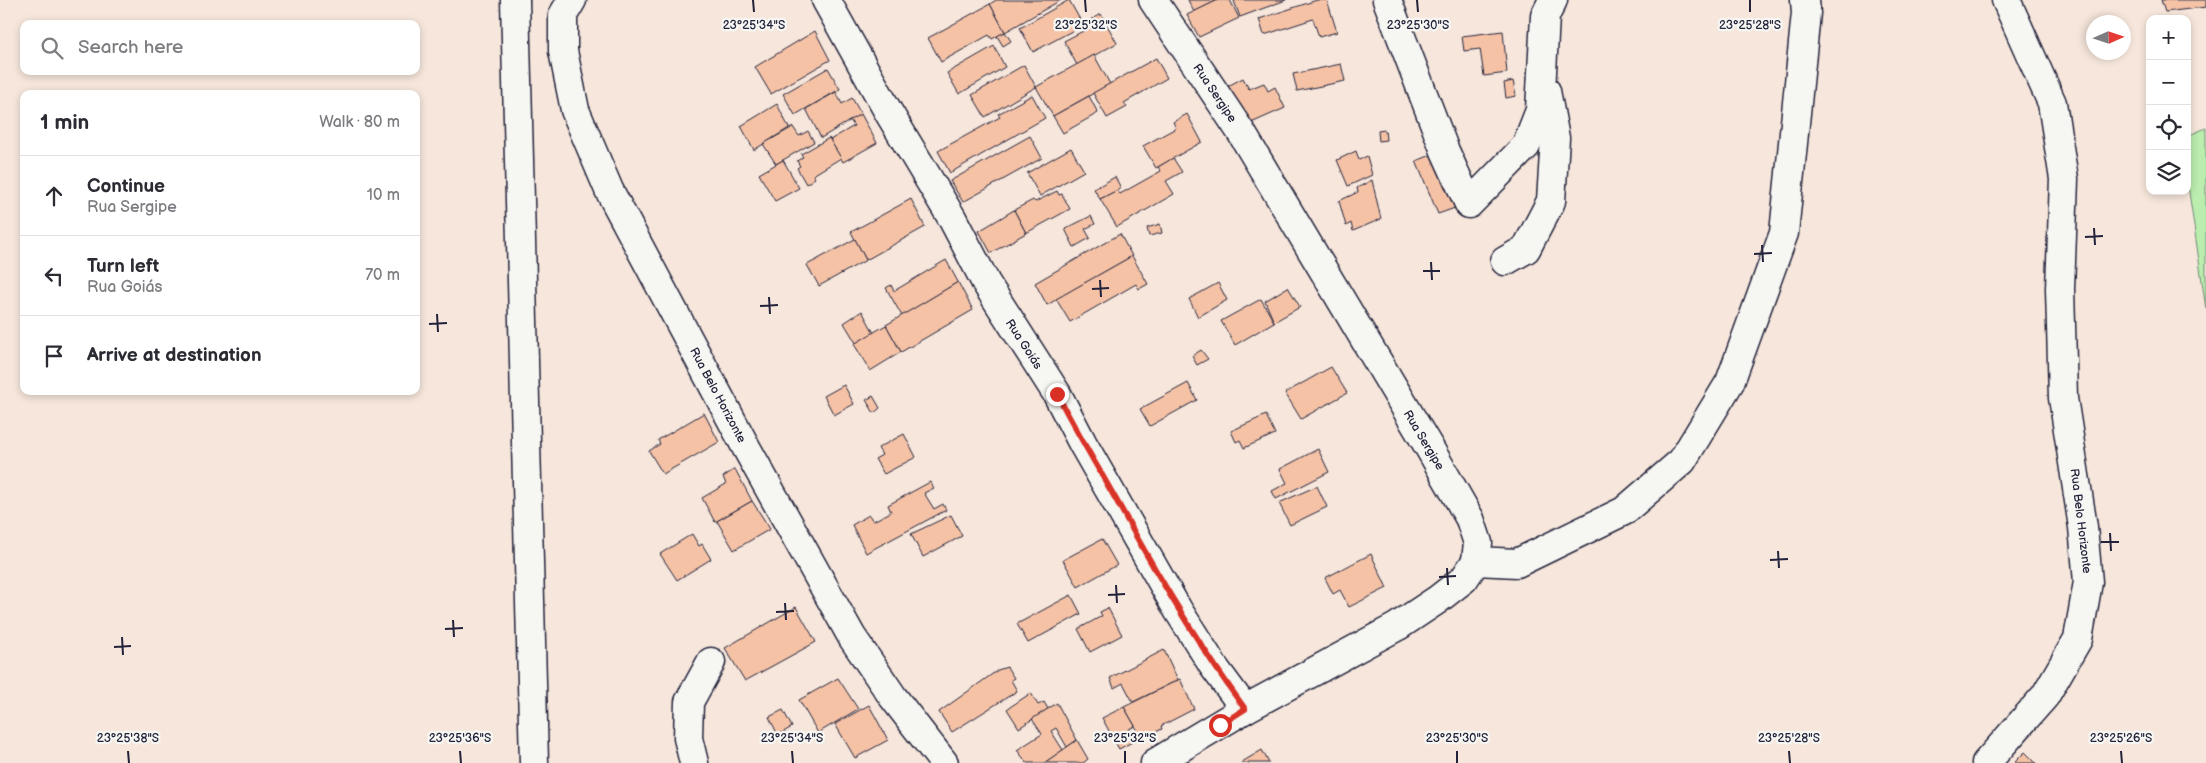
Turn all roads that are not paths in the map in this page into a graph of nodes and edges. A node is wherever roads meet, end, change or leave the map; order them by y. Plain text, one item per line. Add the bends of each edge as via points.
1 (515, 0) edge
2 (572, 0) edge
3 (826, 0) edge
4 (1153, 0) edge
5 (1387, 0) edge
6 (1553, 0) edge
7 (1805, 0) edge
8 (2006, 0) edge
9 (1542, 72) junction
10 (1505, 262) dead end
11 (1476, 561) junction
12 (711, 662) dead end
13 (1245, 709) junction
14 (534, 763) edge
15 (694, 763) edge
16 (944, 763) edge
17 (1155, 763) edge
18 (1986, 763) edge

1 - 14 street
2 - 16 street, Rua Belo Horizonte via 563,15 566,68 575,110 610,190 747,449 852,637 892,697
3 - 13 street, Rua Goiás via 986,283 1057,394 1178,610
4 - 11 street, Rua Sergipe via 1241,132 1430,449 1470,519 1478,543
5 - 9 street via 1445,152 1469,204 1526,146 1540,110
6 - 9 street via 1545,16
7 - 11 street via 1784,233 1730,382 1682,461 1624,511 1517,563
8 - 18 street, Rua Belo Horizonte via 2052,102 2064,179 2060,289 2063,398 2088,582 2078,639 2045,696
9 - 10 street via 1555,138 1551,200 1526,249
11 - 13 street via 1464,579 1398,626
12 - 15 street via 689,702 688,738
13 - 17 street

